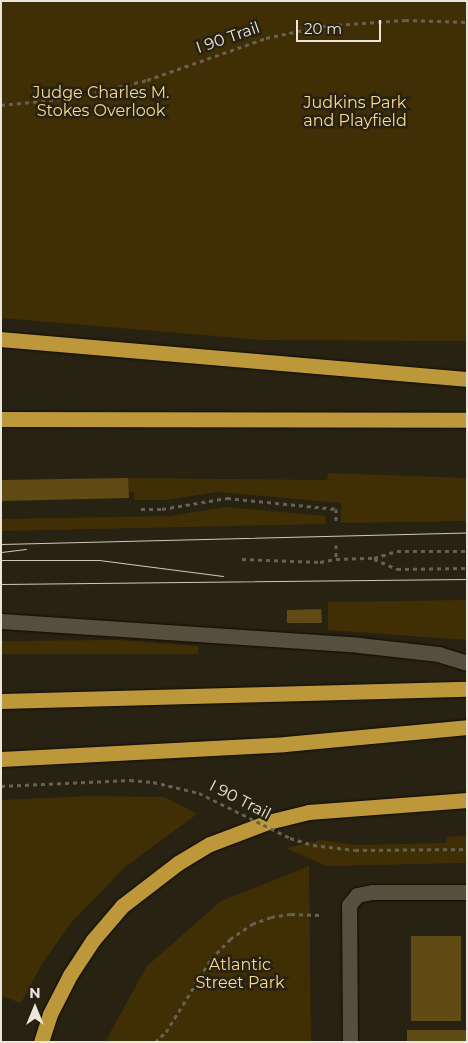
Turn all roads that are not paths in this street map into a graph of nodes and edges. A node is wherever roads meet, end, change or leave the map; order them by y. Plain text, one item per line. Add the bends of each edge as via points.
1 (1, 339) edge
2 (467, 379) edge
3 (1, 419) edge
4 (467, 420) edge
5 (1, 621) edge
6 (467, 663) edge
7 (467, 689) edge
8 (1, 701) edge
9 (467, 727) edge
10 (1, 759) edge
11 (467, 800) edge
12 (467, 892) edge
13 (40, 1042) edge
14 (350, 1042) edge

1 - 2 highway
3 - 4 highway
5 - 6 street via 359,645 438,654
7 - 8 highway
9 - 10 highway via 285,744
11 - 13 highway via 309,812 268,822 210,844 178,863 122,906 93,940 66,983
12 - 14 street via 373,892 358,895 349,906

